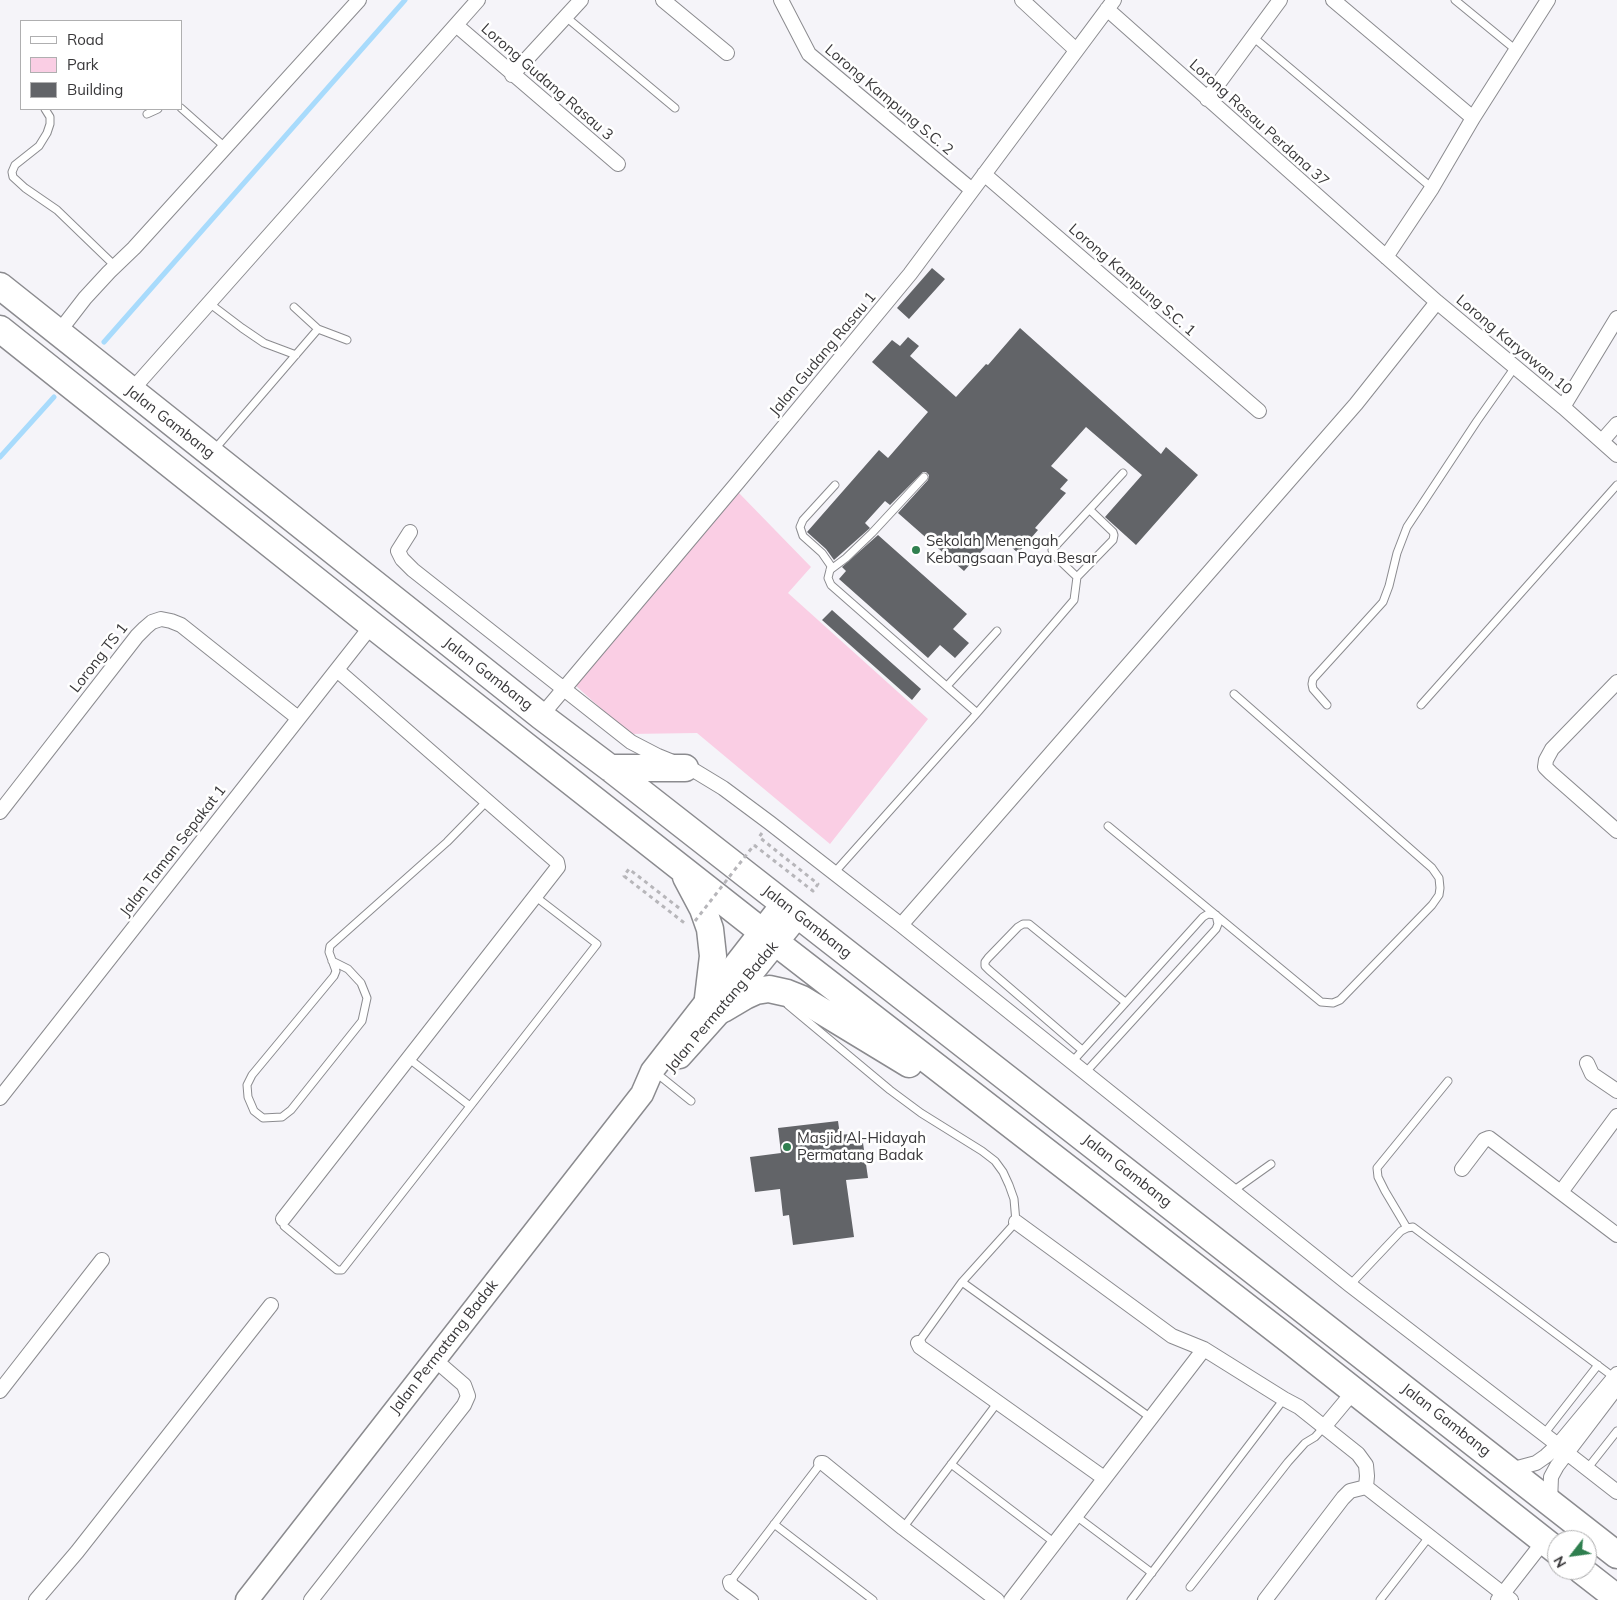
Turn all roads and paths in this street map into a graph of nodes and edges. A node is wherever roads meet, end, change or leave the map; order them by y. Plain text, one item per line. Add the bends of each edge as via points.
1 (359, 0) edge
2 (478, 0) edge
3 (581, 0) edge
4 (663, 0) edge
5 (781, 0) edge
6 (1022, 0) edge
7 (1280, 0) edge
8 (1333, 0) edge
9 (1455, 0) edge
10 (1548, 0) edge
11 (1110, 5) edge
12 (566, 17) junction
13 (456, 25) junction
14 (1253, 37) junction
15 (1076, 50) junction
16 (1516, 50) junction
17 (727, 54) dead end
18 (512, 75) junction
19 (1207, 99) junction
20 (676, 108) dead end
21 (182, 109) edge
22 (46, 110) edge
23 (156, 110) edge
24 (147, 114) dead end
25 (1473, 118) junction
26 (225, 147) junction
27 (618, 164) dead end
28 (984, 174) junction
29 (1432, 188) junction
30 (972, 190) junction
31 (1388, 259) junction
32 (115, 266) junction
33 (0, 286) edge
34 (1437, 302) junction
35 (209, 303) junction
36 (294, 307) dead end
37 (1617, 318) edge
38 (0, 329) edge
39 (318, 329) junction
40 (58, 333) junction
41 (347, 340) dead end
42 (296, 355) junction
43 (1515, 367) junction
44 (130, 391) junction
45 (1563, 407) junction
46 (1259, 411) dead end
47 (1617, 424) edge
48 (1602, 441) junction
49 (211, 454) junction
50 (1617, 455) edge
51 (1123, 473) dead end
52 (924, 477) dead end
53 (835, 485) dead end
54 (1617, 485) edge
55 (1090, 510) junction
56 (410, 532) dead end
57 (830, 570) junction
58 (1077, 577) junction
59 (372, 625) junction
60 (997, 631) dead end
61 (337, 670) junction
62 (1617, 682) edge
63 (947, 686) junction
64 (563, 689) junction
65 (1234, 694) dead end
66 (1327, 705) dead end
67 (1421, 705) dead end
68 (977, 713) junction
69 (541, 716) junction
70 (298, 718) junction
71 (610, 768) junction
72 (684, 768) junction
73 (487, 801) junction
74 (0, 812) edge
75 (1108, 826) dead end
76 (1617, 830) edge
77 (759, 837) dead end
78 (679, 866) junction
79 (834, 873) junction
80 (536, 897) junction
81 (680, 909) dead end
82 (791, 909) junction
83 (1216, 915) junction
84 (695, 921) dead end
85 (684, 922) dead end
86 (901, 925) junction
87 (769, 937) junction
88 (332, 961) junction
89 (769, 989) junction
90 (1125, 1002) junction
91 (716, 1003) junction
92 (1082, 1050) junction
93 (408, 1058) junction
94 (1072, 1062) junction
95 (1587, 1063) dead end
96 (1085, 1073) junction
97 (657, 1074) junction
98 (1448, 1081) dead end
99 (1617, 1091) edge
100 (0, 1098) edge
101 (691, 1101) dead end
102 (470, 1106) junction
103 (1617, 1116) edge
104 (1012, 1126) junction
105 (1271, 1164) dead end
106 (1462, 1169) dead end
107 (1233, 1191) junction
108 (1560, 1192) junction
109 (283, 1219) joint
110 (1016, 1222) junction
111 (1406, 1228) junction
112 (1617, 1235) edge
113 (102, 1260) dead end
114 (962, 1282) junction
115 (1350, 1286) junction
116 (271, 1305) dead end
117 (918, 1343) joint
118 (1204, 1349) junction
119 (434, 1359) junction
120 (1598, 1365) junction
121 (1616, 1379) edge
122 (0, 1391) edge
123 (1354, 1391) junction
124 (1284, 1399) junction
125 (998, 1402) junction
126 (1151, 1418) junction
127 (1324, 1427) junction
128 (1617, 1431) edge
129 (1544, 1434) junction
130 (1562, 1449) junction
131 (821, 1463) joint
132 (951, 1464) junction
133 (1587, 1468) junction
134 (1510, 1470) junction
135 (1104, 1478) junction
136 (1366, 1486) junction
137 (1617, 1492) edge
138 (1550, 1502) junction
139 (1076, 1516) junction
140 (774, 1524) junction
141 (903, 1528) junction
142 (1429, 1537) junction
143 (1055, 1543) junction
144 (1547, 1544) edge
145 (1547, 1549) edge
146 (1617, 1555) edge
147 (1152, 1573) junction
148 (1594, 1580) edge
149 (730, 1582) joint
150 (1190, 1588) dead end
151 (1504, 1598) edge
152 (1617, 1598) edge
153 (36, 1600) edge
154 (247, 1600) edge
155 (310, 1600) edge
156 (751, 1600) edge
157 (873, 1600) edge
158 (997, 1600) edge
159 (1011, 1600) edge
160 (1130, 1600) edge
161 (1266, 1600) edge
162 (1380, 1600) edge

1 - 26 street
2 - 13 street
3 - 12 street
4 - 17 street
5 - 30 street, Lorong Kampung S.C. 2 via 809,54
6 - 15 street
7 - 14 street
8 - 25 street
9 - 16 lane
10 - 16 street
11 - 15 street, Jalan Gudang Rasau 1
11 - 19 street, Lorong Rasau Perdana 37
12 - 18 street
12 - 20 lane
13 - 18 street, Lorong Gudang Rasau 3
13 - 35 street
14 - 19 street
14 - 29 lane
15 - 28 street, Jalan Gudang Rasau 1
16 - 25 street
18 - 27 street, Lorong Gudang Rasau 3
19 - 31 street, Lorong Rasau Perdana 37
21 - 26 lane
22 - 32 lane via 50,117 47,133 31,154 14,164 13,177 57,210
23 - 24 lane
25 - 29 street
26 - 32 street
28 - 30 street, Jalan Gudang Rasau 1
28 - 46 street, Lorong Kampung S.C. 1
29 - 31 street
30 - 64 street, Jalan Gudang Rasau 1 via 871,323
31 - 34 street, Lorong Karyawan 10
32 - 40 street
33 - 40 highway, Jalan Gambang
34 - 43 street, Lorong Karyawan 10
34 - 86 street via 1356,404
35 - 42 lane via 264,342
35 - 44 street
36 - 39 lane
37 - 45 street
38 - 59 highway
39 - 41 lane
39 - 42 lane
40 - 44 highway, Jalan Gambang
42 - 49 lane
43 - 45 street, Lorong Karyawan 10
43 - 66 lane via 1407,527 1383,602 1313,679 1313,689
44 - 49 highway, Jalan Gambang
45 - 48 street, Lorong Karyawan 10
47 - 48 street
48 - 50 street, Lorong Karyawan 10
49 - 69 highway, Jalan Gambang
51 - 55 lane
52 - 57 lane via 866,539
53 - 57 lane via 800,527 803,536 829,562
54 - 67 lane
55 - 58 lane via 1114,536
55 - 58 lane via 1052,550
56 - 64 street via 398,551 402,559
57 - 63 lane via 830,585
58 - 68 lane via 1074,600
59 - 61 street, Jalan Taman Sepakat 1
59 - 78 highway
60 - 63 lane
61 - 70 street, Jalan Taman Sepakat 1
61 - 73 street
62 - 76 street via 1552,749 1545,767
63 - 68 lane
64 - 69 street, Jalan Gudang Rasau 1
64 - 72 street via 631,742
65 - 83 lane via 1432,868 1439,878 1440,888 1432,905 1340,1000 1333,1003 1321,1002
68 - 79 lane
69 - 71 highway, Jalan Gambang
70 - 74 street, Lorong TS 1 via 181,626 161,619 141,632
70 - 100 street, Jalan Taman Sepakat 1
71 - 72 highway
71 - 82 highway, Jalan Gambang
72 - 79 street via 724,788
73 - 80 street via 557,862 556,871
73 - 88 lane via 447,842 330,946
75 - 83 lane
77 - 84 path, bridge via 818,884 813,891 754,845
78 - 87 highway
78 - 91 highway via 710,929
79 - 86 street
80 - 93 street
80 - 102 lane via 597,944
81 - 85 path via 629,869 624,876
82 - 87 main road, Jalan Permatang Badak
82 - 134 highway, Jalan Gambang
83 - 90 lane via 1203,917
83 - 96 lane via 1216,929
86 - 94 street
87 - 91 main road, Jalan Permatang Badak
87 - 104 highway
88 - 88 lane via 336,971 334,976 247,1085 254,1111 263,1118 282,1117 291,1110 362,1021 367,998 361,983 348,969
89 - 91 highway
89 - 104 highway via 802,999
89 - 110 lane via 890,1090 994,1161 1003,1172 1014,1198
90 - 92 lane
90 - 92 lane via 1029,924 1018,927 988,958 985,966
91 - 97 main road, Jalan Permatang Badak
92 - 94 lane
93 - 102 lane
93 - 109 street
94 - 96 street
95 - 99 street via 1592,1074
96 - 107 street
97 - 101 lane
97 - 119 main road, Jalan Permatang Badak
98 - 111 lane via 1378,1168 1378,1177
102 - 109 lane via 342,1270 336,1270 284,1226
103 - 108 street
104 - 123 highway
105 - 107 lane
106 - 108 street via 1484,1140 1490,1138
107 - 115 street
108 - 112 street
110 - 114 lane
110 - 118 street via 1172,1336
111 - 115 lane
111 - 120 lane via 1413,1227
113 - 122 street
114 - 117 lane
114 - 126 lane
115 - 129 street
116 - 153 street
117 - 125 street
118 - 124 street
118 - 126 street
119 - 154 main road, Jalan Permatang Badak
119 - 155 street via 464,1385 468,1396 464,1405
120 - 121 lane
120 - 129 lane
121 - 130 street
123 - 127 street
123 - 144 highway
124 - 127 street
124 - 147 lane
125 - 132 lane
125 - 135 street
126 - 135 street
127 - 136 street via 1358,1454 1366,1465
127 - 150 lane via 1288,1462
128 - 133 lane
129 - 130 street
130 - 133 street
130 - 134 street via 1536,1463
130 - 138 street via 1551,1477
131 - 140 lane
131 - 141 street
132 - 141 lane
132 - 143 lane
133 - 137 street
134 - 138 highway, Jalan Gambang
135 - 139 street
136 - 142 street
136 - 161 street via 1350,1491 1342,1498
138 - 146 highway, Jalan Gambang
139 - 143 street
139 - 147 lane
140 - 149 lane
140 - 157 lane
141 - 158 street
142 - 151 street
142 - 162 lane
143 - 159 street
145 - 151 street
147 - 160 lane
148 - 152 highway
149 - 156 street

